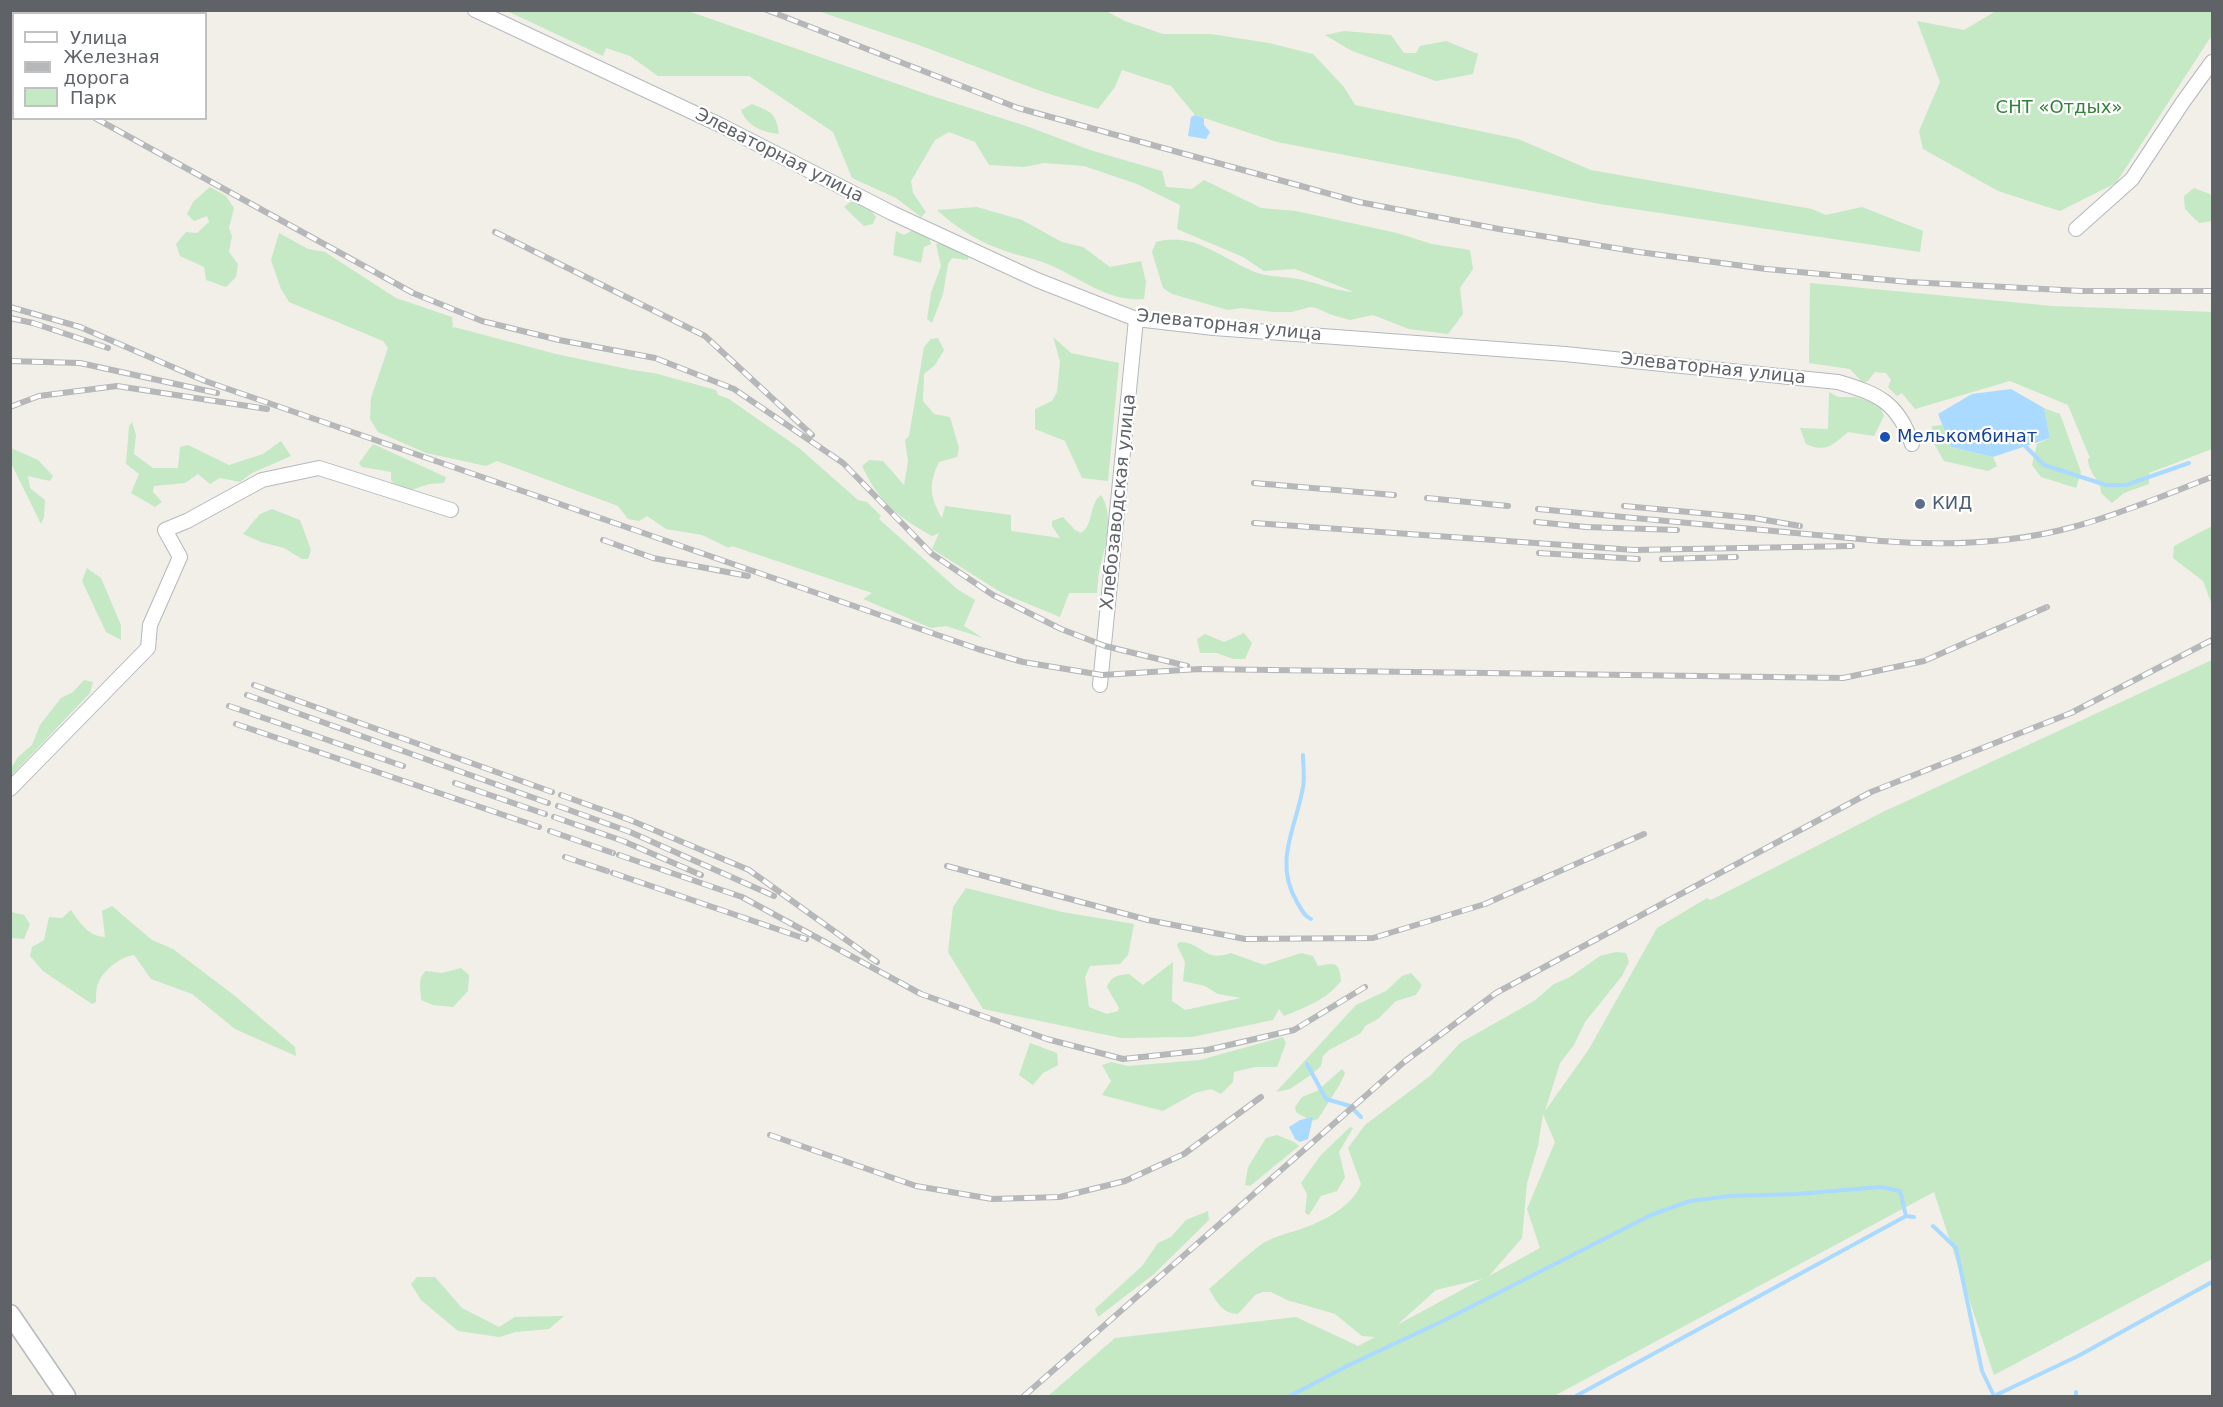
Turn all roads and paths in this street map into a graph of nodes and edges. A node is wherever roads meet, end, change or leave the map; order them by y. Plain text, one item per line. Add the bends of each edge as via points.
1 (475, 10) edge
2 (2212, 62) edge
3 (2076, 229) dead end
4 (1136, 319) junction
5 (1912, 444) dead end
6 (451, 510) dead end
7 (1100, 685) dead end
8 (10, 789) edge
9 (10, 1314) edge
10 (66, 1396) edge

1 - 4 street, Элеваторная улица via 720,125 892,213 1037,280
2 - 3 street via 2132,179
4 - 5 street, Элеваторная улица via 1565,354 1838,382 1864,390 1892,406 1905,422
4 - 7 street, Хлебозаводская улица
6 - 8 street via 319,468 262,480 165,530 180,557 150,625 148,648
9 - 10 main road

